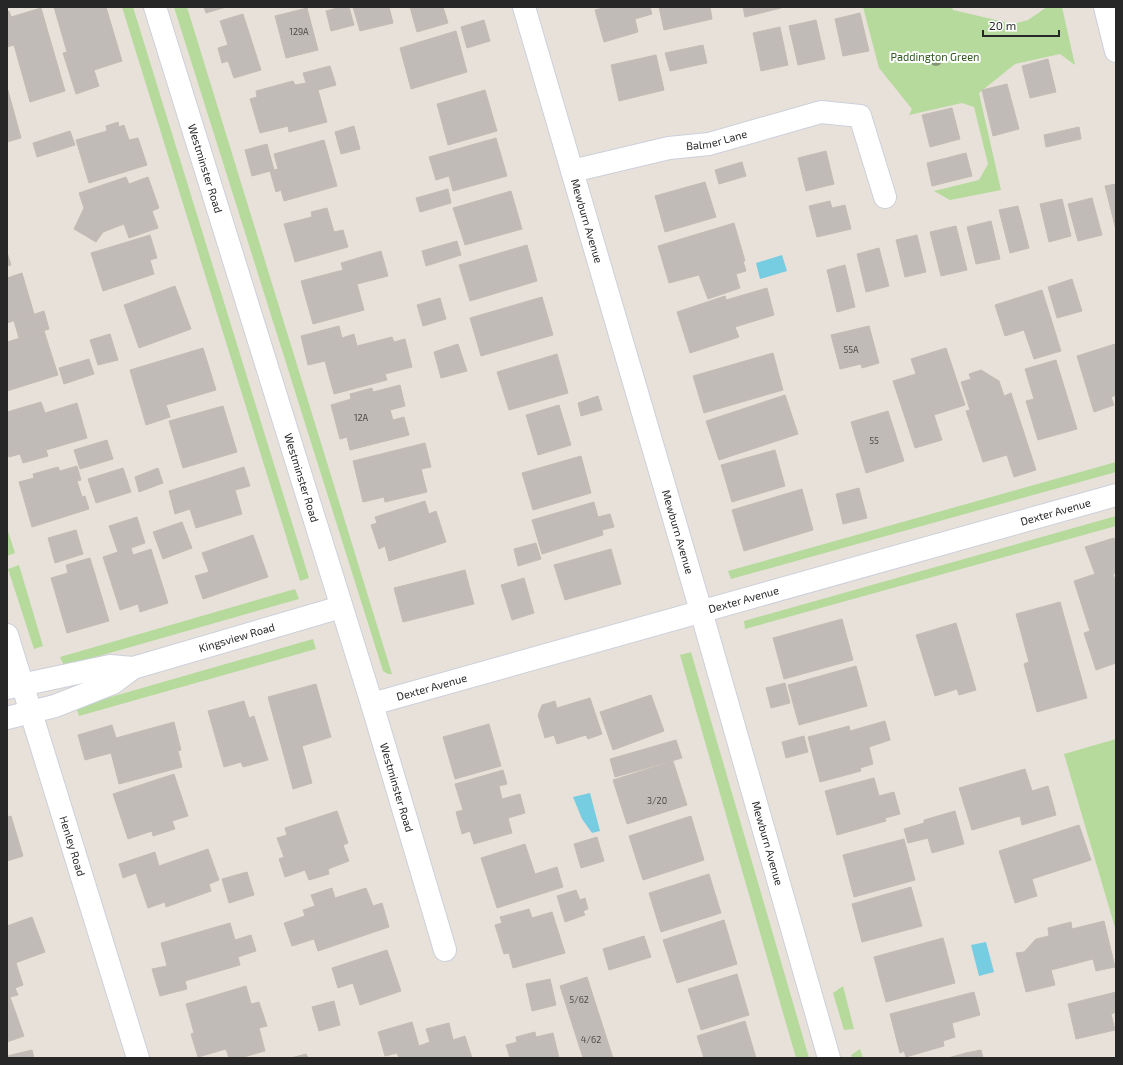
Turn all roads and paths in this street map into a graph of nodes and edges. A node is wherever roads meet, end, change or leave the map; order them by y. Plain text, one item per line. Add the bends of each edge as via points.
1 (155, 7) edge
2 (524, 7) edge
3 (1105, 7) edge
4 (1116, 51) edge
5 (572, 172) junction
6 (885, 197) dead end
7 (1116, 495) edge
8 (341, 607) junction
9 (701, 611) junction
10 (7, 635) edge
11 (133, 668) junction
12 (14, 686) edge
13 (372, 704) junction
14 (31, 712) junction
15 (7, 718) edge
16 (445, 950) dead end
17 (138, 1058) edge
18 (829, 1058) edge

1 - 8 street, Westminster Road
2 - 5 street, Mewburn Avenue
3 - 4 street
5 - 6 street, Balmer Lane via 669,148 709,144 821,112 860,116
5 - 9 street, Mewburn Avenue
7 - 9 street, Dexter Avenue
8 - 11 street, Kingsview Road
8 - 13 street, Westminster Road
9 - 13 street, Dexter Avenue
9 - 18 street, Mewburn Avenue
10 - 12 street, Henley Road
11 - 12 street, Kingsview Road via 110,666
11 - 14 street, Kingsview Road via 113,683 55,706
12 - 14 street, Henley Road
13 - 16 street, Westminster Road
14 - 15 street, Kingsview Road
14 - 17 street, Henley Road

